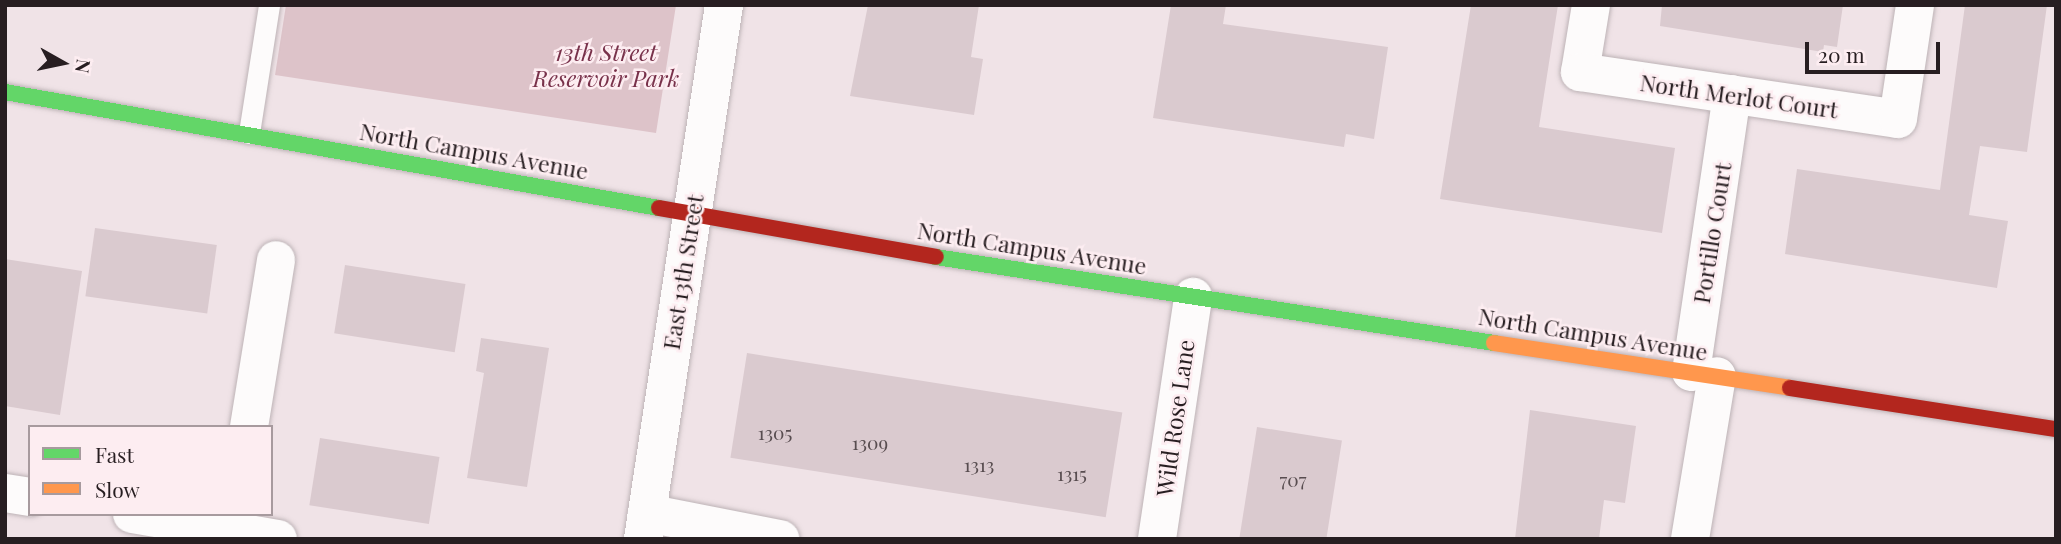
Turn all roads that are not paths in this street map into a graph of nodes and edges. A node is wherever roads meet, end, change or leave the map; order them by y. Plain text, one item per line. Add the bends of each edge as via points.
1 (269, 5) edge
2 (724, 5) edge
3 (1591, 5) edge
4 (1915, 5) edge
5 (5, 92) edge
6 (1732, 94) junction
7 (249, 133) junction
8 (692, 211) junction
9 (276, 260) dead end
10 (1193, 297) junction
11 (1704, 374) junction
12 (249, 425) edge
13 (2056, 429) edge
14 (5, 493) edge
15 (28, 497) edge
16 (146, 516) edge
17 (645, 526) edge
18 (232, 528) edge
19 (278, 539) edge
20 (780, 539) edge
21 (1157, 539) edge
22 (1690, 539) edge

1 - 7 lane
2 - 8 street, East 13th Street
3 - 6 street, North Merlot Court via 1580,72
4 - 6 street, North Merlot Court via 1898,119
5 - 7 main road, North Campus Avenue
6 - 11 street, Portillo Court
7 - 8 main road, North Campus Avenue
8 - 10 main road, North Campus Avenue
8 - 17 street, East 13th Street
9 - 12 street
10 - 11 main road, North Campus Avenue
10 - 21 street, Wild Rose Lane
11 - 13 main road, North Campus Avenue
11 - 22 street, Portillo Court
14 - 15 street
16 - 18 street
17 - 20 street
18 - 19 street

